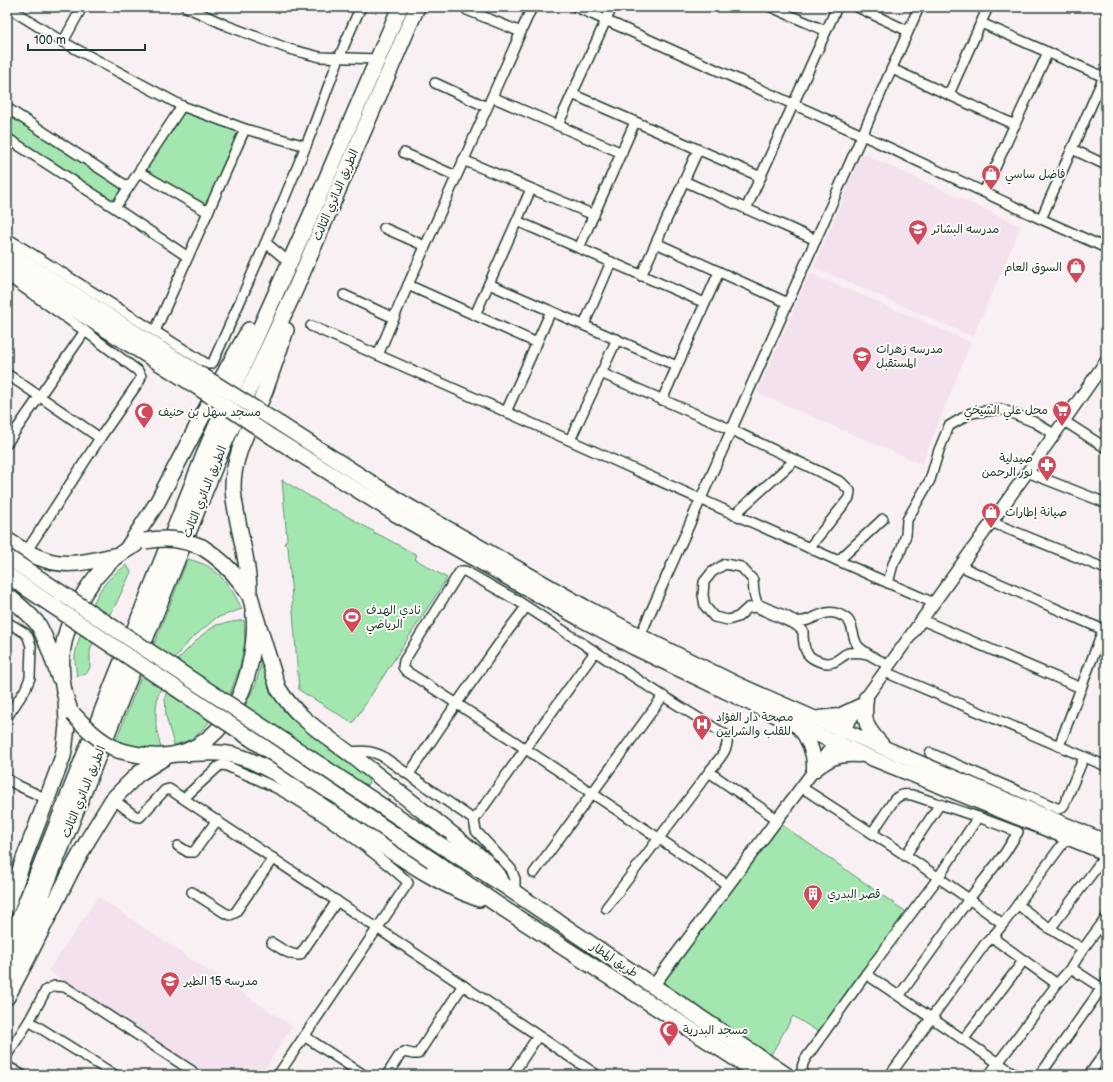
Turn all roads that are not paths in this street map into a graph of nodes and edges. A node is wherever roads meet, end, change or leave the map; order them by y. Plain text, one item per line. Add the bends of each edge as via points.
1 (7, 7) edge
2 (82, 7) edge
3 (186, 7) edge
4 (362, 7) edge
5 (400, 7) edge
6 (417, 7) edge
7 (532, 7) edge
8 (576, 7) edge
9 (612, 7) edge
10 (771, 7) edge
11 (837, 7) edge
12 (857, 7) edge
13 (919, 7) edge
14 (988, 7) edge
15 (467, 10) dead end
16 (606, 20) junction
17 (981, 23) junction
18 (826, 31) junction
19 (908, 31) junction
20 (521, 32) junction
21 (63, 42) junction
22 (1048, 52) junction
23 (339, 58) junction
24 (378, 59) junction
25 (892, 68) junction
26 (1105, 75) edge
27 (435, 83) dead end
28 (572, 94) junction
29 (949, 94) junction
30 (492, 96) junction
31 (793, 104) junction
32 (182, 106) junction
33 (487, 107) junction
34 (7, 108) edge
35 (635, 122) junction
36 (558, 125) junction
37 (1015, 125) junction
38 (244, 129) junction
39 (862, 135) junction
40 (7, 138) edge
41 (306, 146) junction
42 (1072, 149) junction
43 (698, 150) junction
44 (404, 153) dead end
45 (622, 153) junction
46 (463, 160) junction
47 (1106, 165) edge
48 (139, 172) junction
49 (456, 176) junction
50 (760, 177) junction
51 (684, 181) junction
52 (128, 188) junction
53 (531, 188) junction
54 (984, 192) junction
55 (115, 208) junction
56 (746, 209) junction
57 (208, 212) junction
58 (594, 215) junction
59 (1041, 219) junction
60 (517, 221) junction
61 (384, 228) dead end
62 (7, 238) edge
63 (816, 240) junction
64 (266, 243) junction
65 (656, 243) junction
66 (425, 246) junction
67 (579, 248) junction
68 (1106, 248) edge
69 (7, 250) edge
70 (188, 257) junction
71 (289, 262) junction
72 (611, 262) junction
73 (8, 271) edge
74 (719, 272) junction
75 (641, 276) junction
76 (489, 284) junction
77 (408, 285) junction
78 (295, 290) junction
79 (344, 294) dead end
80 (273, 299) junction
81 (705, 303) junction
82 (788, 304) junction
83 (551, 311) junction
84 (475, 315) junction
85 (394, 318) junction
86 (584, 325) junction
87 (311, 326) dead end
88 (84, 331) junction
89 (155, 331) junction
90 (617, 340) junction
91 (537, 343) junction
92 (378, 355) junction
93 (677, 366) junction
94 (1104, 367) edge
95 (601, 373) junction
96 (7, 374) edge
97 (194, 378) junction
98 (39, 396) junction
99 (662, 400) junction
100 (506, 412) junction
101 (1064, 421) junction
102 (732, 430) junction
103 (1054, 434) junction
104 (100, 438) junction
105 (570, 440) junction
106 (7, 443) edge
107 (1106, 448) edge
108 (795, 460) junction
109 (1027, 472) junction
110 (701, 500) junction
111 (1106, 502) edge
112 (734, 515) junction
113 (884, 519) dead end
114 (991, 522) junction
115 (7, 540) edge
116 (809, 548) junction
117 (26, 552) junction
118 (122, 552) junction
119 (7, 557) edge
120 (838, 561) junction
121 (960, 566) junction
122 (1106, 569) edge
123 (7, 575) edge
124 (888, 583) junction
125 (249, 594) junction
126 (7, 595) edge
127 (934, 603) junction
128 (526, 607) junction
129 (254, 611) junction
130 (922, 620) junction
131 (7, 622) edge
132 (1104, 631) edge
133 (640, 636) junction
134 (595, 652) junction
135 (868, 654) junction
136 (887, 669) junction
137 (1081, 688) junction
138 (64, 693) junction
139 (663, 696) junction
140 (863, 702) junction
141 (457, 703) junction
142 (7, 717) edge
143 (816, 718) junction
144 (798, 726) junction
145 (844, 730) junction
146 (835, 742) junction
147 (1059, 746) junction
148 (524, 749) junction
149 (889, 750) junction
150 (347, 752) junction
151 (930, 753) dead end
152 (173, 755) junction
153 (864, 755) junction
154 (1084, 757) junction
155 (1106, 766) edge
156 (814, 770) junction
157 (709, 772) junction
158 (409, 774) junction
159 (7, 779) edge
160 (801, 787) junction
161 (591, 793) junction
162 (184, 798) junction
163 (47, 799) junction
164 (113, 799) junction
165 (940, 804) junction
166 (978, 816) junction
167 (777, 819) junction
168 (217, 820) junction
169 (474, 820) junction
170 (1022, 826) junction
171 (872, 833) junction
172 (658, 838) junction
173 (1067, 838) junction
174 (1106, 842) edge
175 (178, 846) dead end
176 (1106, 854) edge
177 (905, 856) junction
178 (273, 858) junction
179 (534, 873) dead end
180 (938, 878) junction
181 (728, 885) junction
182 (510, 890) junction
183 (192, 892) dead end
184 (969, 899) junction
185 (337, 901) junction
186 (1018, 904) junction
187 (7, 907) edge
188 (501, 907) junction
189 (606, 908) dead end
190 (1106, 918) edge
191 (1003, 924) junction
192 (377, 928) junction
193 (1050, 929) junction
194 (994, 934) junction
195 (272, 943) dead end
196 (1083, 949) junction
197 (7, 950) edge
198 (1024, 960) junction
199 (1071, 968) junction
200 (866, 974) junction
201 (7, 982) edge
202 (1057, 984) junction
203 (463, 985) junction
204 (653, 986) junction
205 (1104, 987) edge
206 (899, 996) junction
207 (7, 997) edge
208 (931, 1018) junction
209 (29, 1021) junction
210 (304, 1036) junction
211 (538, 1036) junction
212 (963, 1040) junction
213 (1106, 1051) edge
214 (7, 1055) edge
215 (998, 1063) junction
216 (7, 1066) edge
217 (22, 1075) edge
218 (115, 1075) edge
219 (195, 1075) edge
220 (278, 1075) edge
221 (364, 1075) edge
222 (387, 1075) edge
223 (512, 1075) edge
224 (596, 1075) edge
225 (761, 1075) edge
226 (786, 1075) edge
227 (804, 1075) edge
228 (890, 1075) edge
229 (989, 1075) edge
230 (1016, 1075) edge
231 (1040, 1075) edge
232 (1088, 1075) edge

1 - 21 street
2 - 21 street
3 - 23 street via 289,49 320,57
4 - 23 street
5 - 24 highway, الطريق الدائري الثالث
6 - 78 highway, الطريق الدائري الثالث
7 - 20 street
8 - 16 street
9 - 16 street
10 - 18 street
11 - 18 street
12 - 19 street
13 - 19 street
14 - 17 street
15 - 20 street
16 - 28 street
16 - 31 street
17 - 22 street
17 - 29 street
18 - 31 street
19 - 25 street
20 - 30 street
21 - 32 street
22 - 26 street
22 - 37 street
23 - 24 street
23 - 41 street
24 - 71 highway, الطريق الدائري الثالث
25 - 29 street
25 - 39 street
26 - 42 street
27 - 33 street
28 - 35 street
28 - 36 street
29 - 37 street
30 - 33 street
30 - 36 street
31 - 39 street
31 - 50 street
32 - 38 street
32 - 48 street
33 - 46 street
34 - 52 street
35 - 43 street
35 - 45 street
36 - 45 street
37 - 54 street
38 - 41 street
38 - 57 street
39 - 54 street
39 - 63 street
40 - 55 street
41 - 64 street
42 - 47 street
42 - 59 street
43 - 50 street
43 - 51 street
44 - 49 street
45 - 58 street
46 - 49 street
46 - 53 street
48 - 52 street
48 - 57 street
49 - 66 street
50 - 56 street
51 - 56 street
51 - 65 street
52 - 55 street
53 - 58 street
53 - 60 street
54 - 59 street
55 - 70 street
56 - 63 street
57 - 70 street
58 - 67 street
59 - 68 street
60 - 67 street
60 - 76 street
61 - 66 street
62 - 89 street
63 - 82 street
64 - 71 street
64 - 89 street via 211,364 207,364
65 - 74 street
65 - 75 street
66 - 77 street
67 - 72 street
69 - 97 main road
70 - 89 street
71 - 80 highway, الطريق الدائري الثالث
72 - 75 street
72 - 86 street
73 - 88 street
73 - 97 main road
74 - 81 street
74 - 82 street
75 - 81 street
76 - 83 street
76 - 84 street
77 - 84 street
77 - 85 street
78 - 125 highway via 290,321 233,475 234,502 247,561
78 - 201 highway, الطريق الدائري الثالث via 223,446
79 - 85 street
80 - 118 highway via 258,316 227,369 157,503
80 - 197 highway, الطريق الدائري الثالث via 210,440
81 - 93 street
82 - 102 street
83 - 86 street
83 - 91 street
84 - 91 street
85 - 92 street
86 - 90 street
87 - 92 street
88 - 98 street
88 - 104 street via 138,371 141,376
90 - 93 street
90 - 95 street
91 - 100 street
92 - 100 street
93 - 99 street
94 - 101 street
95 - 99 street
95 - 105 street
96 - 98 street
97 - 133 main road, bridge via 280,424 403,503
97 - 144 main road, bridge via 272,437 397,515 579,618
98 - 104 street
98 - 106 street
99 - 102 street
100 - 105 street
101 - 103 street
101 - 107 street
102 - 108 street
102 - 110 street
103 - 109 street
103 - 124 street via 1034,422 1001,410 971,413 949,426 930,480 907,520 902,550 893,564
104 - 117 street
105 - 110 street
108 - 112 street
108 - 116 street via 841,482 850,491 849,498
109 - 111 street
109 - 114 street
110 - 112 street
110 - 133 street
112 - 116 street
113 - 120 street
114 - 121 street
114 - 122 street
115 - 117 highway
116 - 120 street
117 - 118 highway via 46,560 70,564
118 - 125 highway, bridge via 138,543 160,539 176,539 202,547 224,562
118 - 138 highway via 96,577 74,615 66,635 62,656
119 - 182 highway, طريق المطار, bridge
120 - 124 street
121 - 127 street
121 - 132 street
123 - 188 highway, طريق المطار, bridge
124 - 127 street
125 - 129 highway
126 - 138 highway via 26,611 38,626 47,642
127 - 130 street
128 - 134 street
128 - 141 street
128 - 141 street via 465,571 459,573 404,661 403,667
129 - 150 highway via 278,688 284,698 294,710
129 - 152 highway via 255,630 249,669 237,703 214,734 192,749
130 - 136 street
130 - 137 street
131 - 142 street via 28,637 31,646 31,674 28,684
132 - 137 street
133 - 143 main road via 739,685
134 - 139 street
134 - 148 street
135 - 135 street via 858,646 850,622 844,617 825,612 810,619 797,621 758,604 753,580 741,567 725,564 712,572 704,582 705,606 714,617 728,620 738,617 748,608 756,607 796,625 803,631 808,654 819,662 831,663 849,653
135 - 136 street
136 - 140 street
136 - 147 street
137 - 147 street
138 - 152 highway, bridge via 74,714 87,729 118,750 143,755
138 - 163 highway via 67,726 65,744
139 - 157 street via 726,735 728,744
139 - 161 street
140 - 143 main road via 839,716
140 - 145 street
140 - 149 main road via 868,727
141 - 148 street
141 - 158 street
143 - 145 main road
144 - 146 main road
144 - 156 main road via 814,754
145 - 146 street
145 - 149 main road
146 - 153 main road
146 - 156 street
147 - 154 street
148 - 161 street
148 - 169 street
149 - 174 main road
150 - 158 street via 375,752
150 - 182 highway via 484,860
151 - 154 street via 1059,809 1064,806
152 - 164 highway via 138,774
152 - 188 highway via 219,753 256,763 277,774 397,855 462,893
153 - 156 main road via 834,757
153 - 170 main road
154 - 155 street
156 - 160 street
157 - 167 street
157 - 172 street
158 - 169 street
159 - 163 street
160 - 167 street
160 - 171 street
161 - 172 street
161 - 179 street
162 - 164 street via 167,788 142,816 137,818
162 - 168 street
162 - 192 street via 223,765 278,789 310,808 407,881 407,885
163 - 187 highway
164 - 207 highway via 78,858
165 - 166 street
165 - 171 street via 912,795 899,796
165 - 177 street
166 - 170 street
166 - 180 street
167 - 181 street
168 - 175 street via 194,852 188,852
168 - 178 street
169 - 182 street via 476,831 511,869 515,879
170 - 173 main road
170 - 184 street via 1009,848
171 - 177 street
172 - 181 street
172 - 189 street
173 - 176 main road
173 - 186 street
176 - 193 street
177 - 180 street
178 - 183 street via 235,913 225,913
178 - 185 street
180 - 184 street
180 - 200 street
181 - 204 street
182 - 204 highway, طريق المطار
184 - 191 street
184 - 206 street
185 - 192 street
185 - 195 street via 300,955 290,954
186 - 191 street
186 - 193 street
188 - 225 highway, طريق المطار
190 - 196 street
191 - 194 street
192 - 203 street
192 - 210 street
193 - 196 street
194 - 198 street via 999,943
194 - 208 street
196 - 199 street
198 - 202 street
198 - 212 street
199 - 202 street
199 - 205 street
200 - 206 street
200 - 227 street via 806,1058 802,1068
202 - 215 street
203 - 211 street
203 - 222 street via 418,1054 404,1052
204 - 226 highway, طريق المطار
205 - 231 street
206 - 208 street
208 - 212 street
208 - 228 street
209 - 214 street
209 - 218 street
209 - 219 street via 46,990 54,986 65,987
210 - 220 street
210 - 221 street
211 - 223 street
211 - 224 street
212 - 215 street
213 - 232 street
215 - 229 street
215 - 230 street
216 - 217 street

